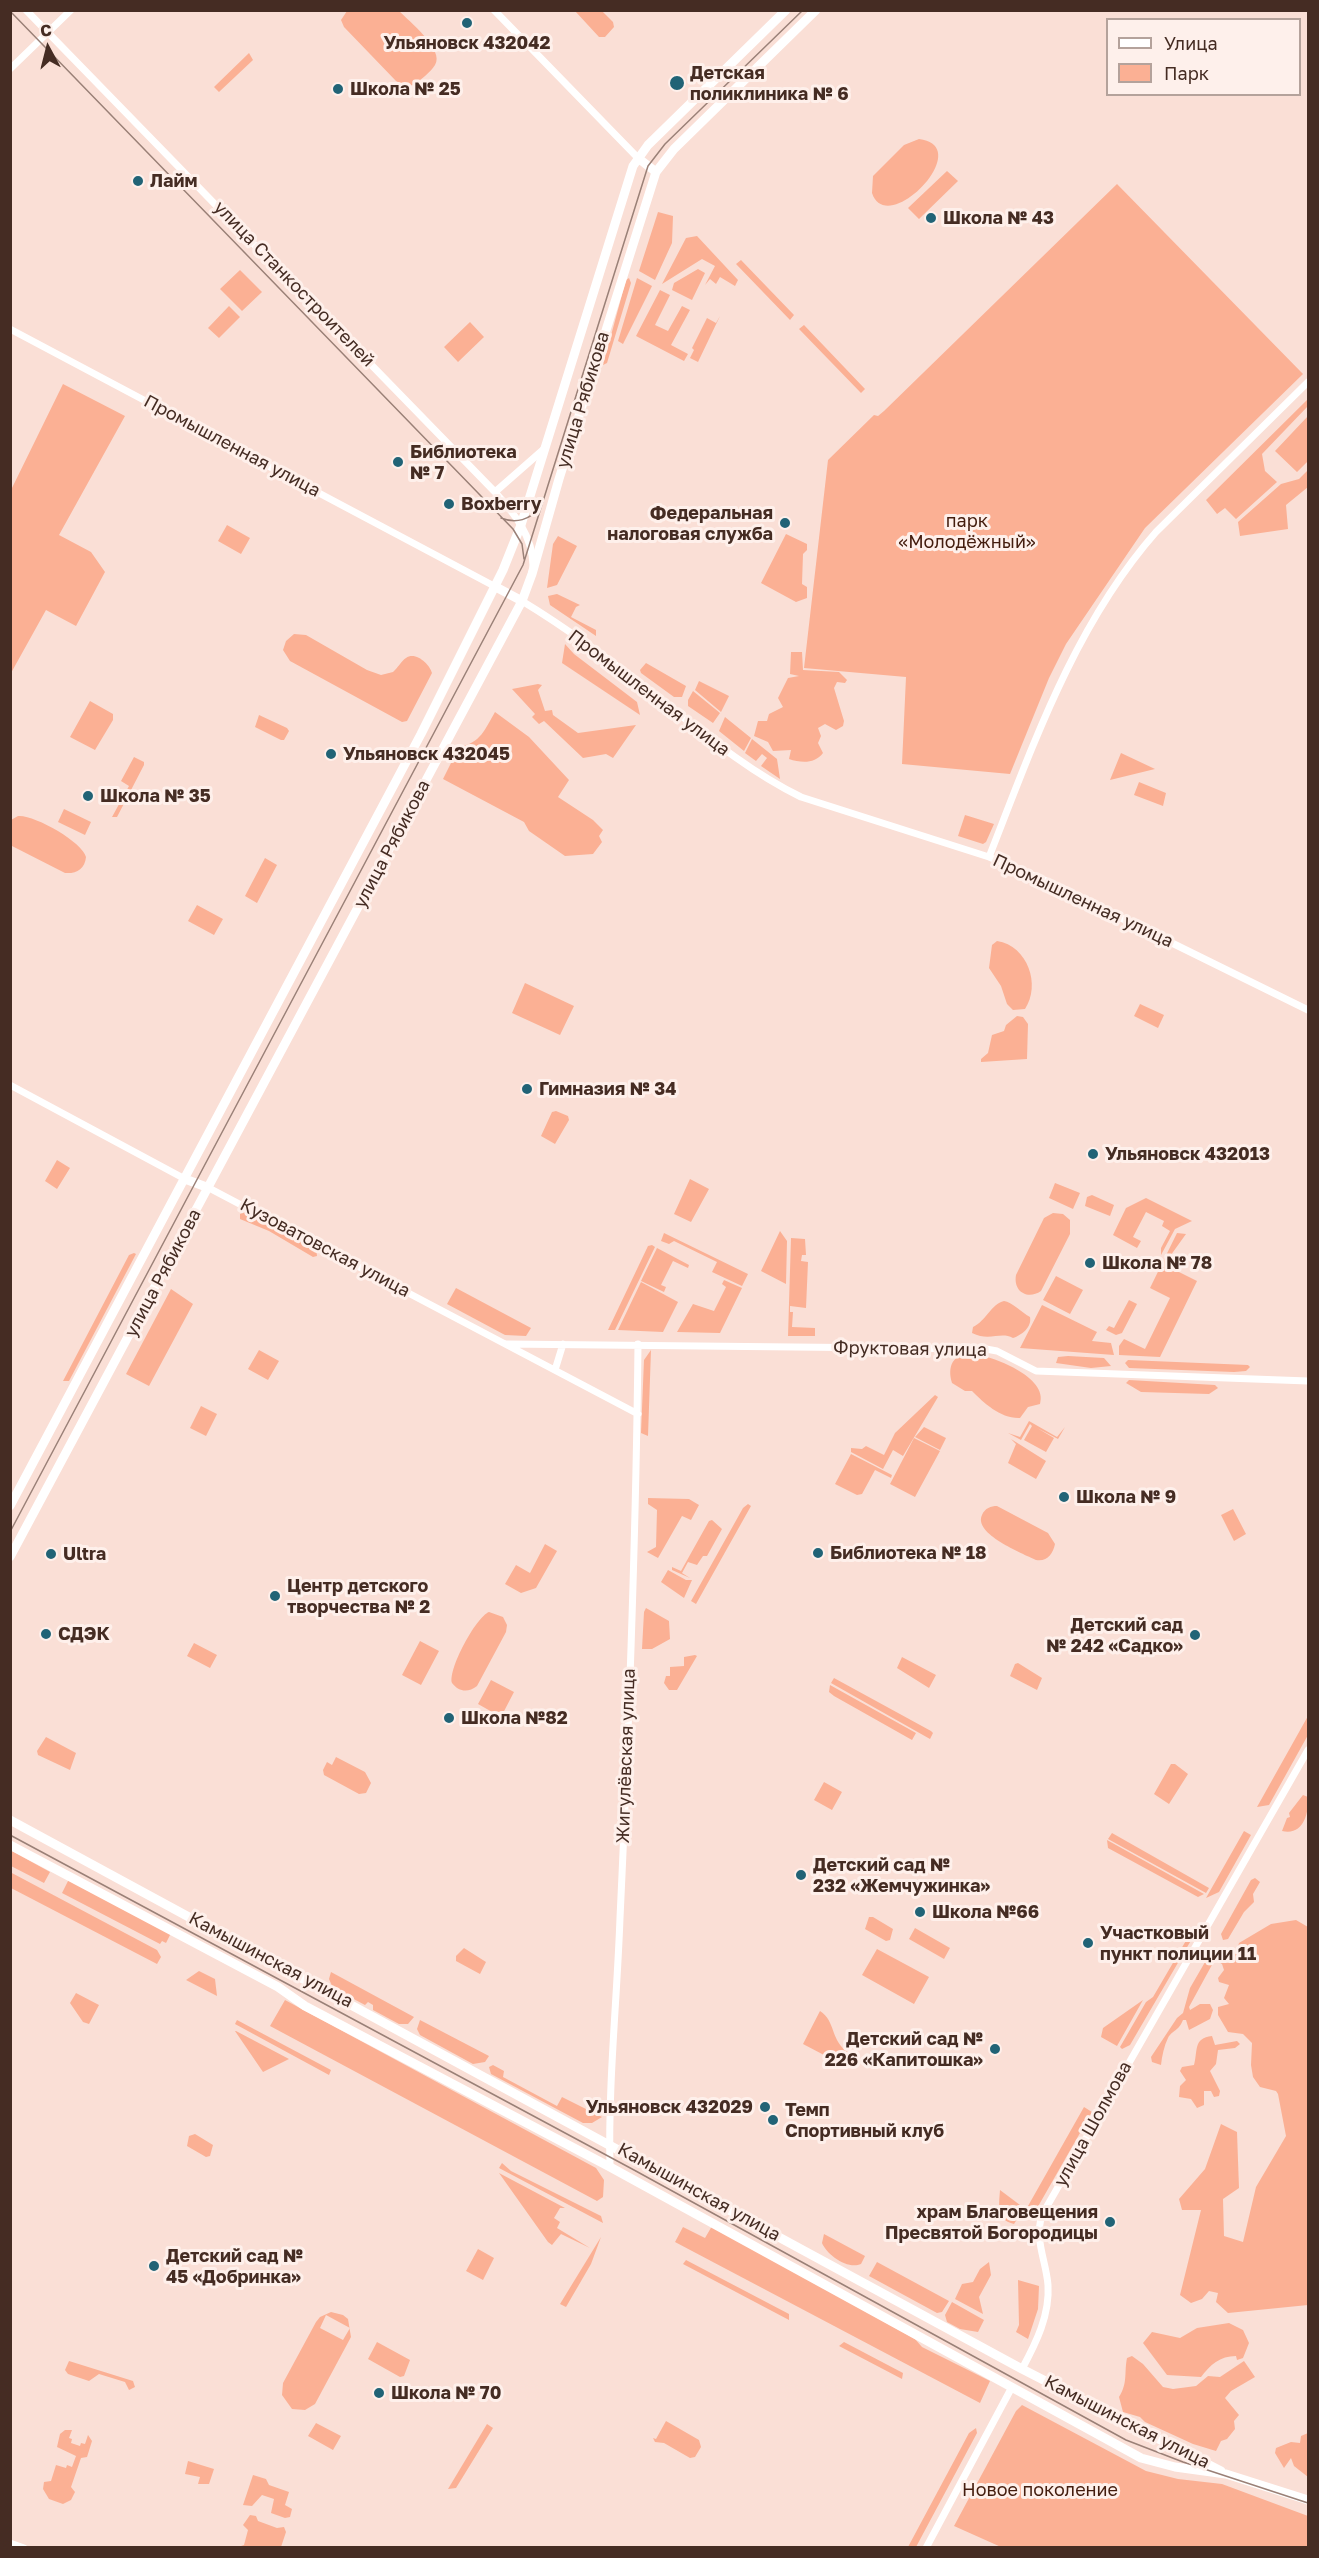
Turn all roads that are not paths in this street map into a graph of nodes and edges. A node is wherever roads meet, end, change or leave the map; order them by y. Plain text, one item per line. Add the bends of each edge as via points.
1 (26, 10) edge
2 (71, 10) edge
3 (494, 10) edge
4 (786, 10) edge
5 (816, 10) edge
6 (48, 34) junction
7 (10, 69) edge
8 (638, 158) junction
9 (656, 172) junction
10 (10, 329) edge
11 (1308, 382) edge
12 (546, 447) junction
13 (495, 492) junction
14 (521, 525) junction
15 (532, 574) junction
16 (494, 586) junction
17 (522, 601) junction
18 (989, 857) junction
19 (1308, 1010) edge
20 (10, 1085) edge
21 (185, 1179) junction
22 (209, 1188) junction
23 (506, 1344) junction
24 (562, 1344) junction
25 (638, 1344) junction
26 (555, 1370) junction
27 (1308, 1381) edge
28 (638, 1414) junction
29 (10, 1506) edge
30 (10, 1557) edge
31 (1308, 1750) edge
32 (10, 1820) edge
33 (10, 1845) edge
34 (609, 2144) junction
35 (610, 2167) junction
36 (1022, 2369) junction
37 (1012, 2387) junction
38 (1226, 2474) junction
39 (1308, 2500) edge
40 (10, 2543) edge
41 (24, 2547) edge
42 (926, 2547) edge

1 - 6 street, улица Станкостроителей
2 - 6 street
3 - 8 street
4 - 8 main road, улица Рябикова
5 - 9 main road, улица Рябикова via 674,149
6 - 7 street
6 - 13 street, улица Станкостроителей
8 - 9 main road
8 - 12 main road, улица Рябикова via 621,200
9 - 15 main road, улица Рябикова
10 - 16 street, Промышленная улица
11 - 18 street via 1136,556 1071,660
12 - 13 street
12 - 14 main road, улица Рябикова
13 - 14 street, улица Станкостроителей
14 - 15 street, улица Станкостроителей via 530,544
14 - 16 main road, улица Рябикова
15 - 17 main road, улица Рябикова
16 - 17 main road, Промышленная улица
16 - 21 main road, улица Рябикова via 421,734
17 - 18 street, Промышленная улица via 593,649 731,756 783,789
17 - 22 main road, улица Рябикова
18 - 19 street, Промышленная улица
20 - 21 street, Кузоватовская улица
21 - 22 main road, Кузоватовская улица
21 - 29 main road, улица Рябикова
22 - 23 street, Кузоватовская улица
22 - 30 main road, улица Рябикова
23 - 24 street, Фруктовая улица
23 - 26 street, Кузоватовская улица
24 - 25 street, Фруктовая улица
24 - 26 street
25 - 27 street, Фруктовая улица via 986,1349 1036,1371
25 - 28 street, Жигулёвская улица
26 - 28 street, Кузоватовская улица
28 - 34 street, Жигулёвская улица
31 - 36 street, улица Шолмова via 1042,2215 1038,2236 1048,2284 1046,2311
32 - 34 main road, Камышинская улица
33 - 35 main road, Камышинская улица
34 - 35 street, Жигулёвская улица
34 - 36 main road, Камышинская улица
35 - 37 main road, Камышинская улица
36 - 37 main road, улица Шолмова
36 - 38 main road, Камышинская улица
37 - 38 main road, Камышинская улица via 1141,2458
37 - 42 street, улица Шолмова
38 - 39 main road
40 - 41 street

